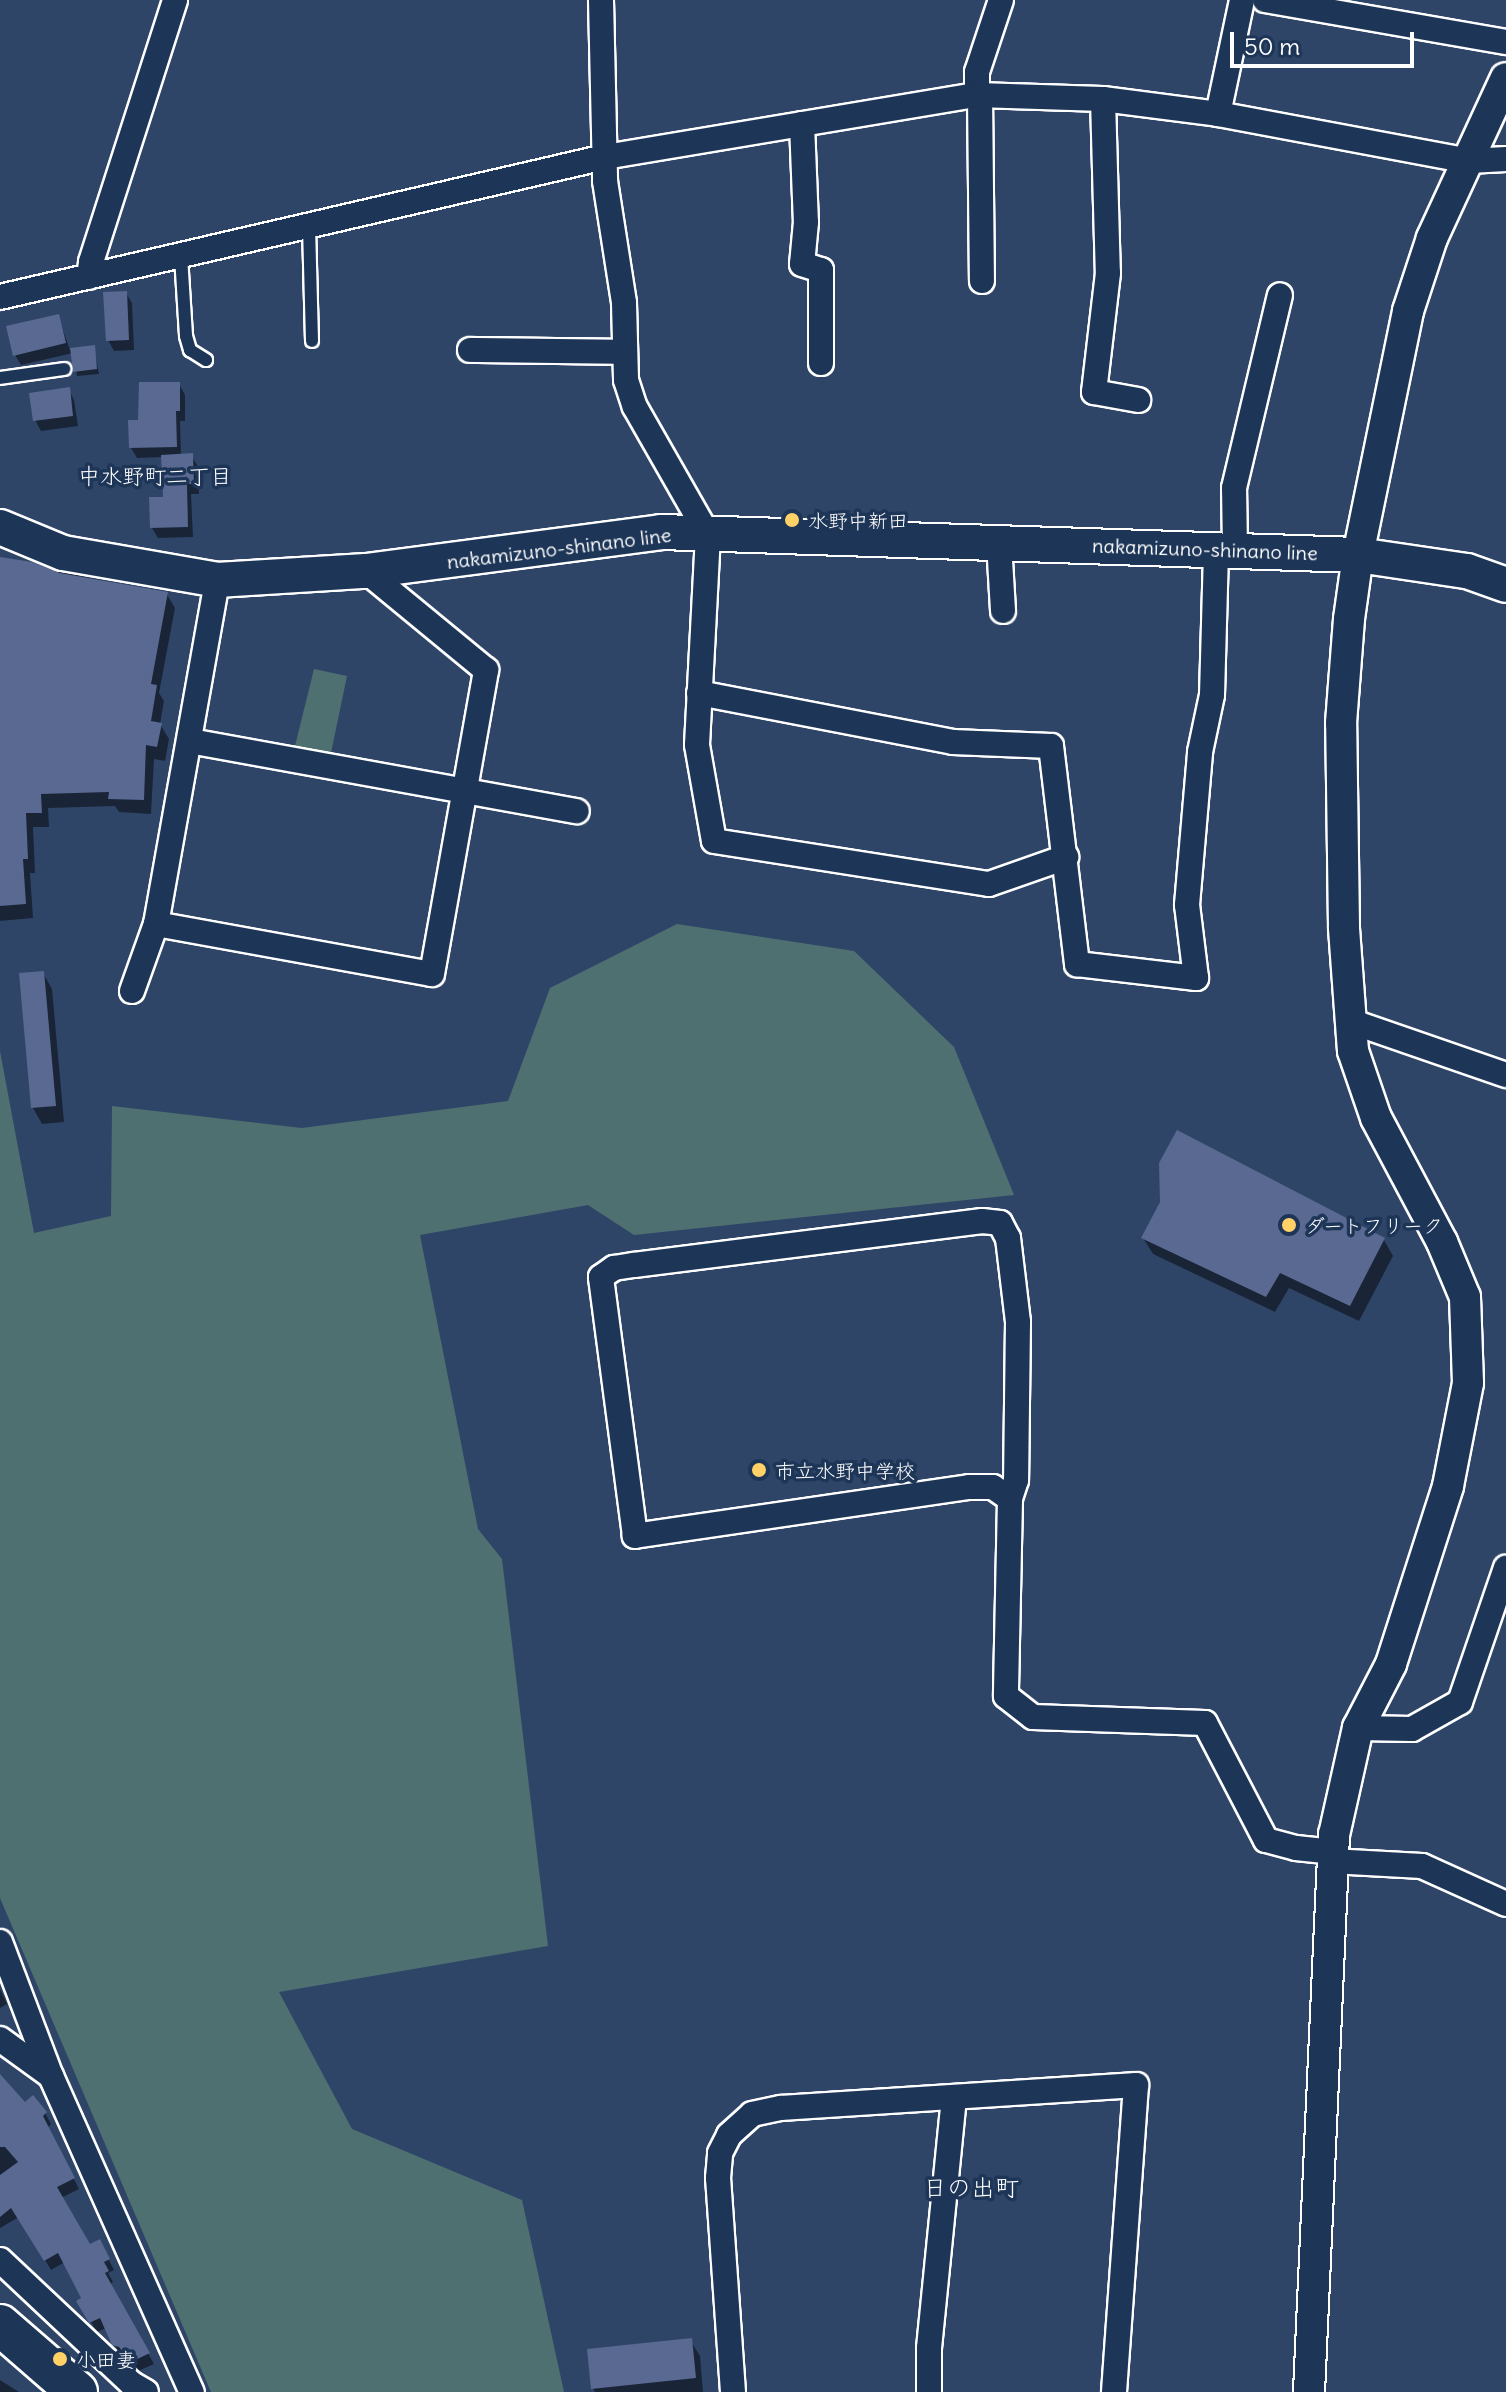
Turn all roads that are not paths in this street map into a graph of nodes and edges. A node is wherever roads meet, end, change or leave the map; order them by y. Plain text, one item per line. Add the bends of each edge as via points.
1 (175, 0) edge
2 (601, 0) edge
3 (1001, 0) edge
4 (1242, 0) edge
5 (1265, 0) edge
6 (1506, 42) edge
7 (1506, 78) edge
8 (978, 95) junction
9 (1103, 99) junction
10 (1218, 114) junction
11 (802, 124) junction
12 (605, 157) junction
13 (1506, 159) edge
14 (1469, 161) junction
15 (309, 226) junction
16 (181, 256) junction
17 (89, 277) junction
18 (982, 281) dead end
19 (1280, 295) dead end
20 (0, 297) edge
21 (312, 341) dead end
22 (470, 350) dead end
23 (623, 352) junction
24 (206, 360) dead end
25 (821, 363) dead end
26 (64, 369) dead end
27 (0, 378) edge
28 (1138, 400) dead end
29 (0, 527) edge
30 (708, 535) junction
31 (999, 543) junction
32 (1225, 549) junction
33 (1358, 555) junction
34 (366, 571) junction
35 (217, 580) junction
36 (1506, 585) edge
37 (1003, 611) dead end
38 (699, 693) junction
39 (190, 741) junction
40 (466, 792) junction
41 (577, 811) dead end
42 (1066, 857) junction
43 (156, 924) junction
44 (132, 991) dead end
45 (1350, 1021) junction
46 (1506, 1075) edge
47 (1010, 1499) junction
48 (1506, 1568) edge
49 (1358, 1728) junction
50 (1332, 1856) junction
51 (1506, 1904) edge
52 (0, 1942) edge
53 (0, 2039) edge
54 (51, 2076) junction
55 (954, 2097) junction
56 (0, 2260) edge
57 (3, 2336) edge
58 (77, 2392) edge
59 (146, 2392) edge
60 (192, 2392) edge
61 (733, 2392) edge
62 (929, 2392) edge
63 (1114, 2392) edge
64 (1309, 2392) edge

1 - 17 street
2 - 12 street
3 - 8 street via 977,72
4 - 10 street
5 - 6 street
7 - 14 street
8 - 9 street
8 - 11 street
8 - 18 street
9 - 10 street
9 - 28 street via 1108,273 1094,392
10 - 14 street
11 - 12 street
11 - 25 street via 802,264 821,270
12 - 15 street
12 - 23 street via 624,303
13 - 14 street
14 - 33 street via 1432,238 1408,311
15 - 16 street
15 - 21 lane
16 - 17 street
16 - 24 lane via 186,336 190,350
17 - 20 street
19 - 32 street via 1234,488
22 - 23 street
23 - 30 street via 635,407
26 - 27 lane
29 - 35 main road, nakamizuno-shinano line via 63,553
30 - 31 main road, nakamizuno-shinano line
30 - 34 main road, nakamizuno-shinano line via 661,532
30 - 38 street
31 - 32 main road, nakamizuno-shinano line
31 - 37 street
32 - 33 main road, nakamizuno-shinano line
32 - 42 street via 1187,905 1196,978 1077,964
33 - 36 main road, nakamizuno-shinano line via 1467,571
33 - 45 street via 1341,723
34 - 35 main road, nakamizuno-shinano line
34 - 40 street via 486,670
35 - 39 street
38 - 42 street via 953,742 1051,746
38 - 42 street via 697,745 714,841 989,884
39 - 40 street
39 - 43 street
40 - 41 street
40 - 43 street via 432,974
43 - 44 street
45 - 46 street
45 - 49 street via 1353,1051 1376,1118 1465,1297 1468,1383 1448,1486 1396,1649
47 - 47 street via 993,1487 969,1487 635,1536 601,1277 614,1268 634,1265 952,1224 1000,1223 1008,1238 1018,1322 1016,1480
47 - 50 street via 1006,1696 1033,1717 1205,1723 1266,1840
48 - 49 street via 1460,1702 1412,1729
49 - 50 street
50 - 51 street via 1422,1866
50 - 64 street
52 - 54 street
53 - 54 street
54 - 60 street
55 - 61 street via 781,2108 752,2114 729,2135 720,2153 718,2178
55 - 62 street
55 - 63 street via 1136,2085
56 - 59 street
57 - 58 highway

